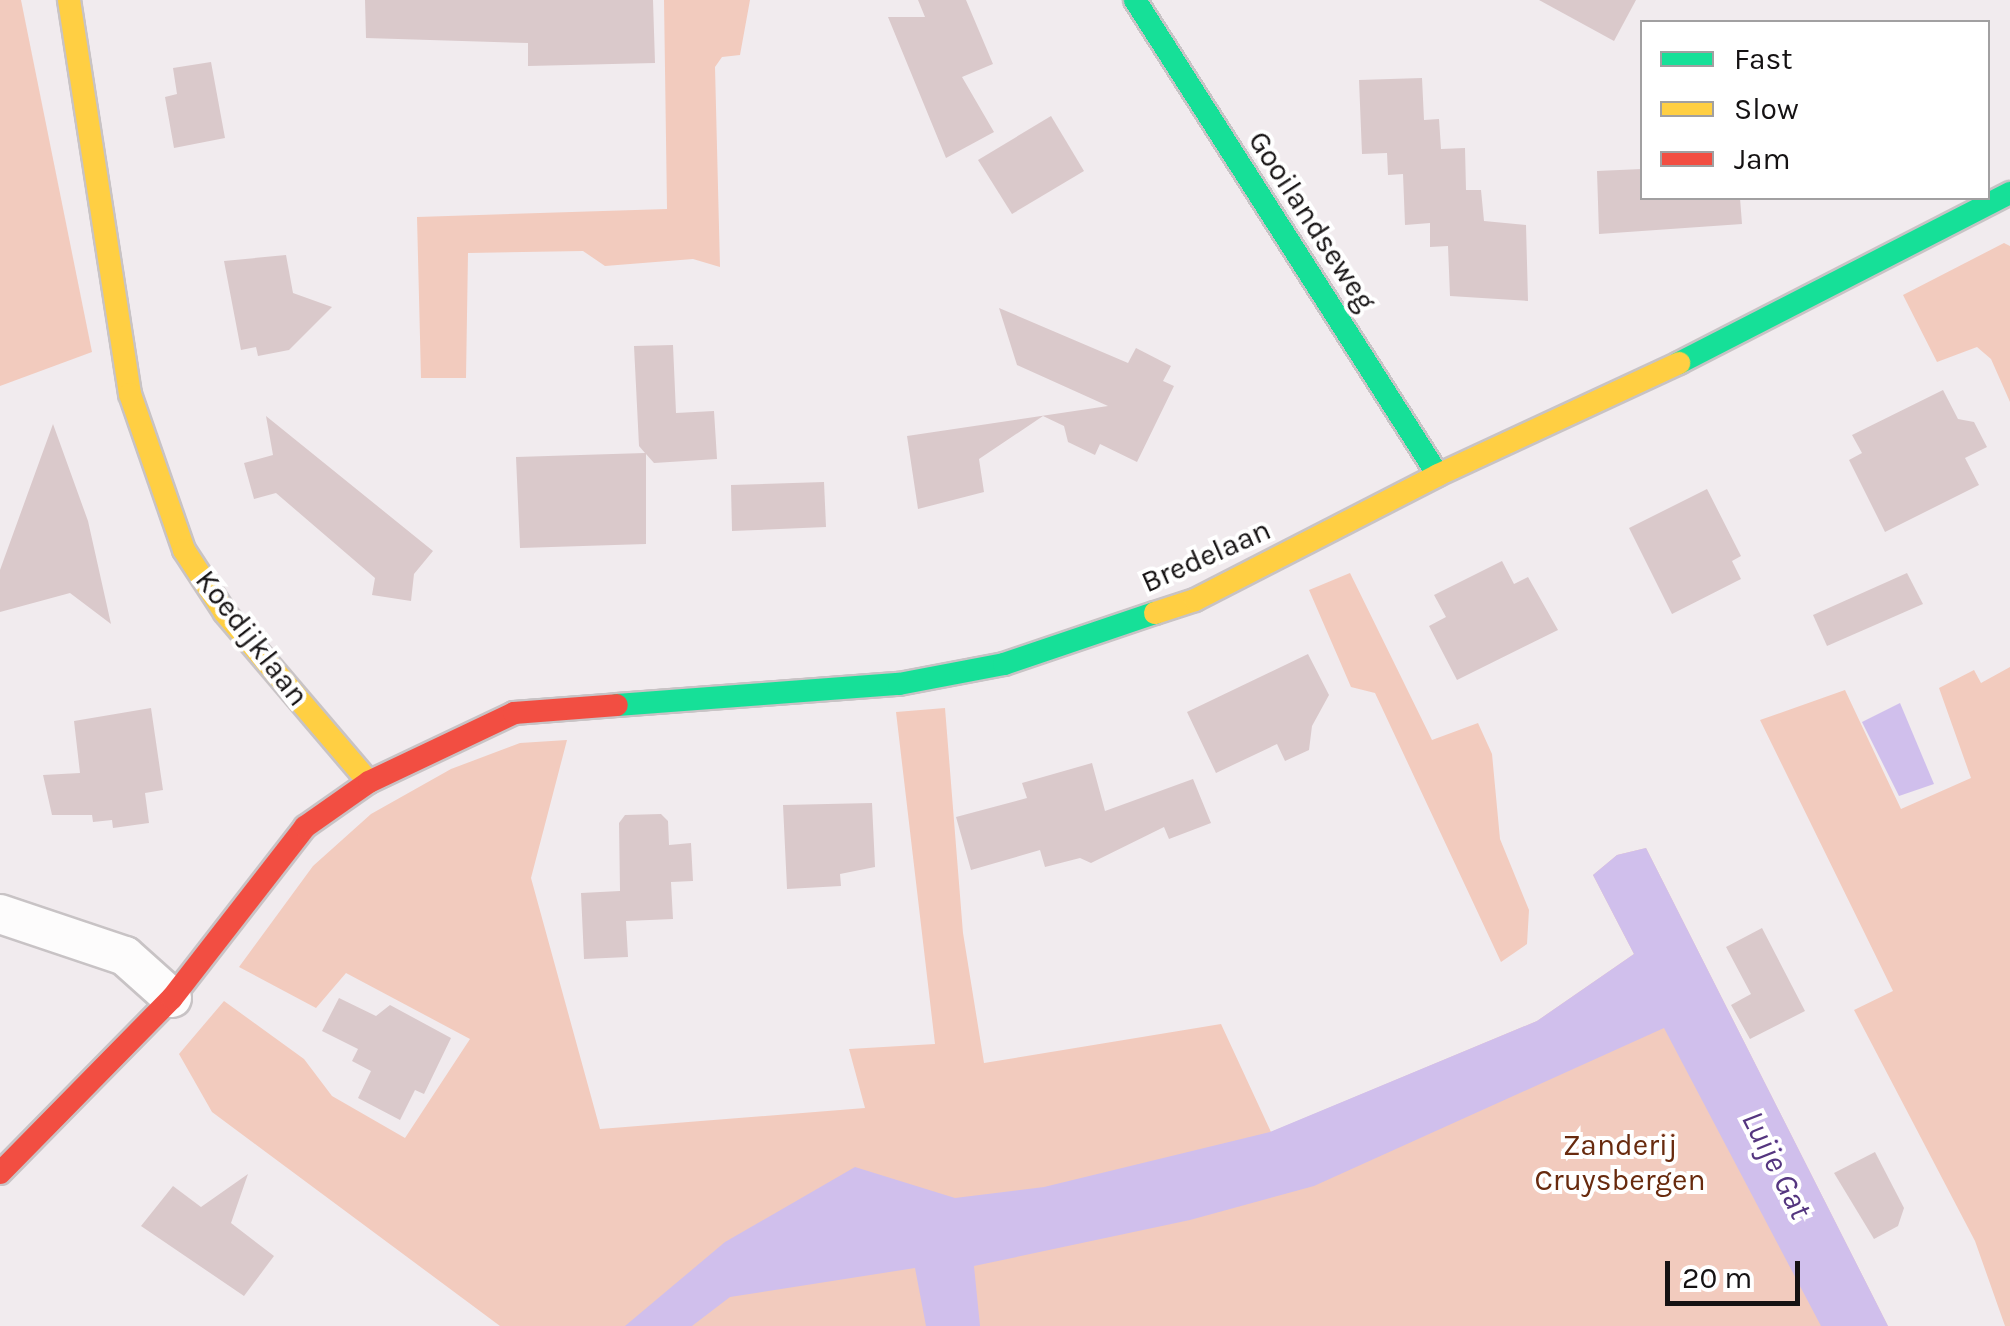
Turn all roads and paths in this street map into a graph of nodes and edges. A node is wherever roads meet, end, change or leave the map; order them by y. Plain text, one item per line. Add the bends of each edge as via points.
1 (69, 0) edge
2 (1135, 0) edge
3 (2010, 192) edge
4 (1438, 475) junction
5 (369, 782) junction
6 (0, 914) edge
7 (172, 998) junction
8 (0, 1173) edge

1 - 5 main road, Koedijklaan via 130,394 184,550 225,613
2 - 4 main road, Gooilandseweg
3 - 4 main road, Bredelaan via 1583,412
4 - 5 main road, Bredelaan via 1195,600 1004,664 900,684 514,713
5 - 7 main road via 306,827
6 - 7 street via 125,956
7 - 8 main road

